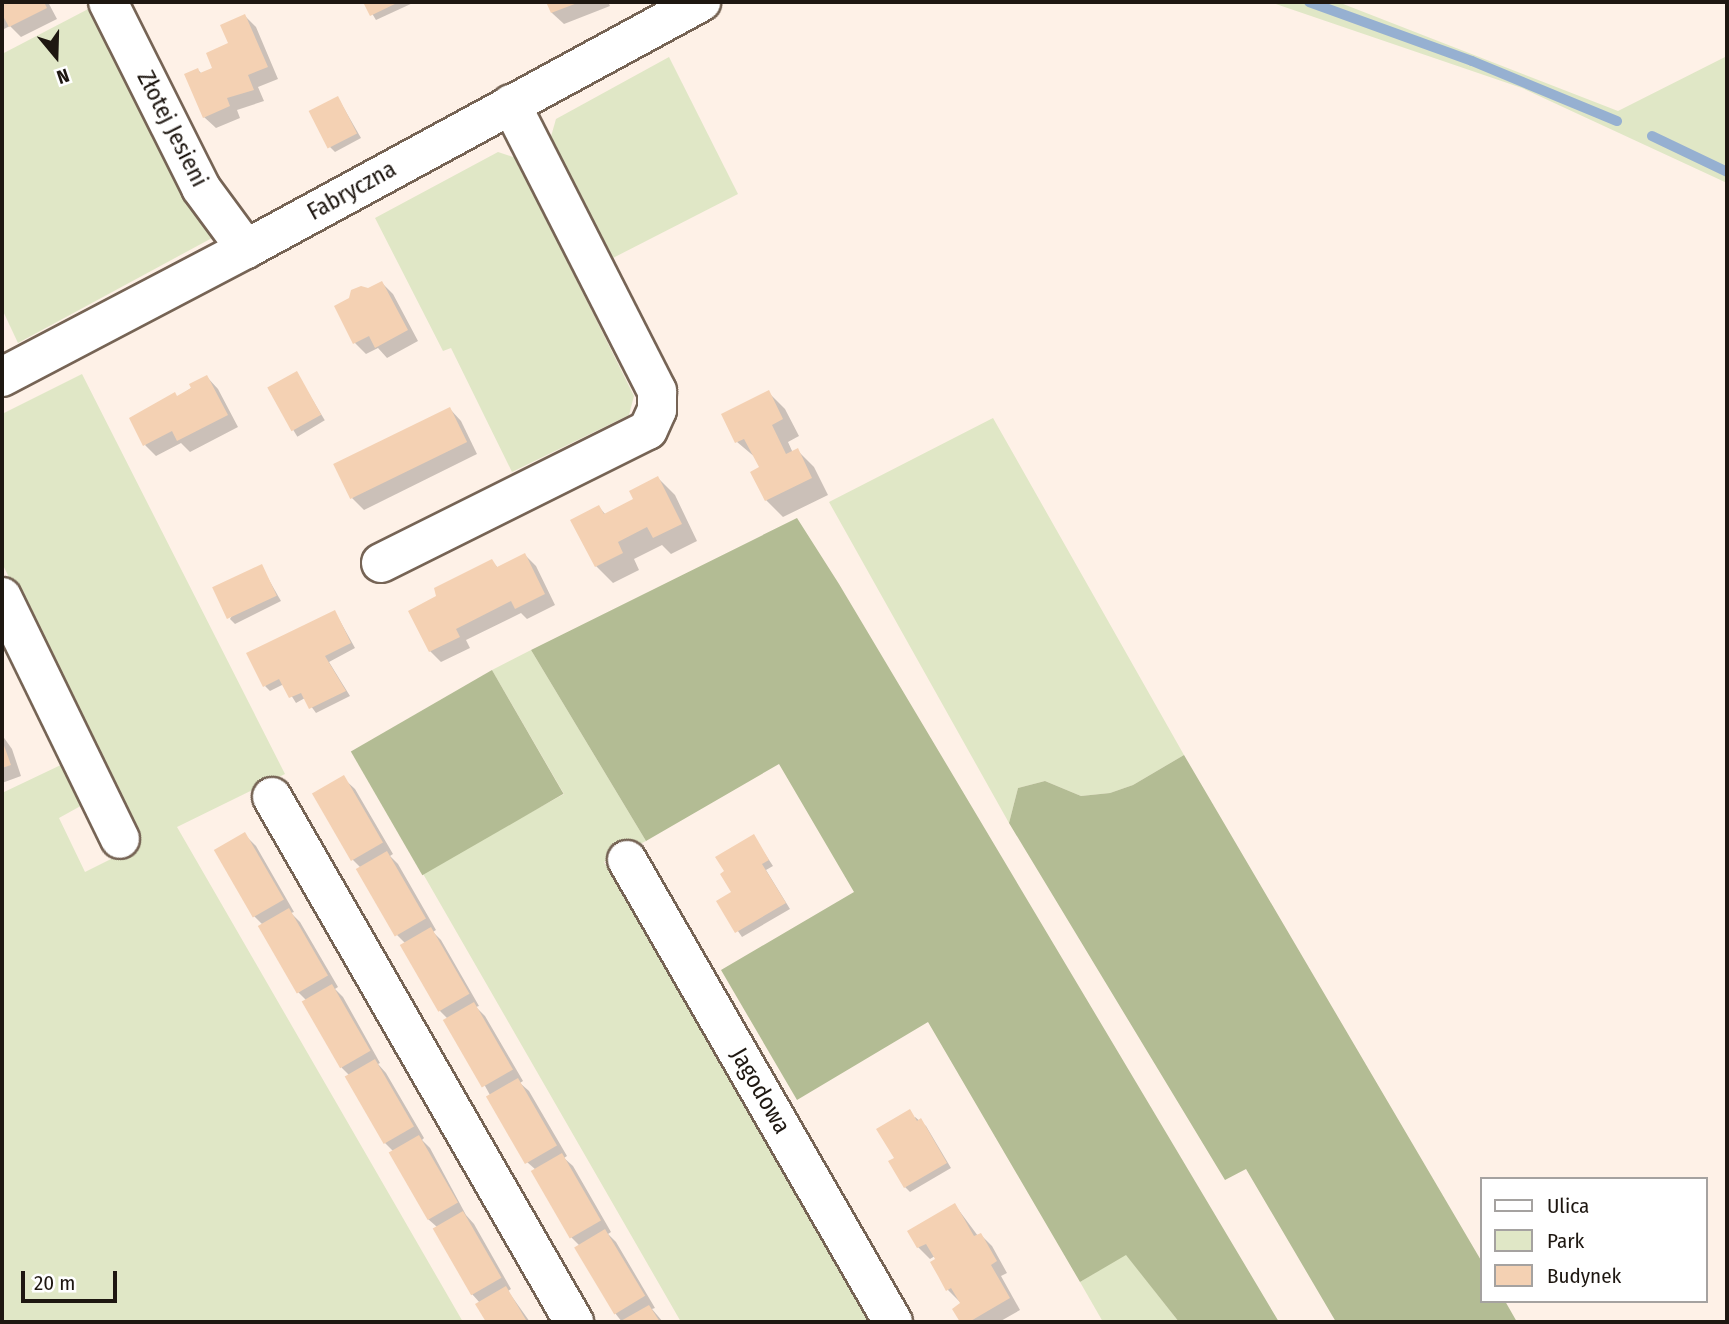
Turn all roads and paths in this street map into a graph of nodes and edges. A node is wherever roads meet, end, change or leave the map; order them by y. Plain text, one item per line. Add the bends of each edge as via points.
1 (108, 2) edge
2 (701, 2) edge
3 (511, 104) junction
4 (246, 249) junction
5 (2, 377) edge
6 (381, 563) dead end
7 (2, 597) edge
8 (272, 797) dead end
9 (120, 839) dead end
10 (627, 860) dead end
11 (574, 1322) edge
12 (892, 1322) edge

1 - 4 street, Złotej Jesieni via 201,188
2 - 3 street, Fabryczna
3 - 4 street, Fabryczna
3 - 6 street via 657,391 657,410 648,430
4 - 5 street, Fabryczna
7 - 9 street
8 - 11 street
10 - 12 street, Jagodowa

